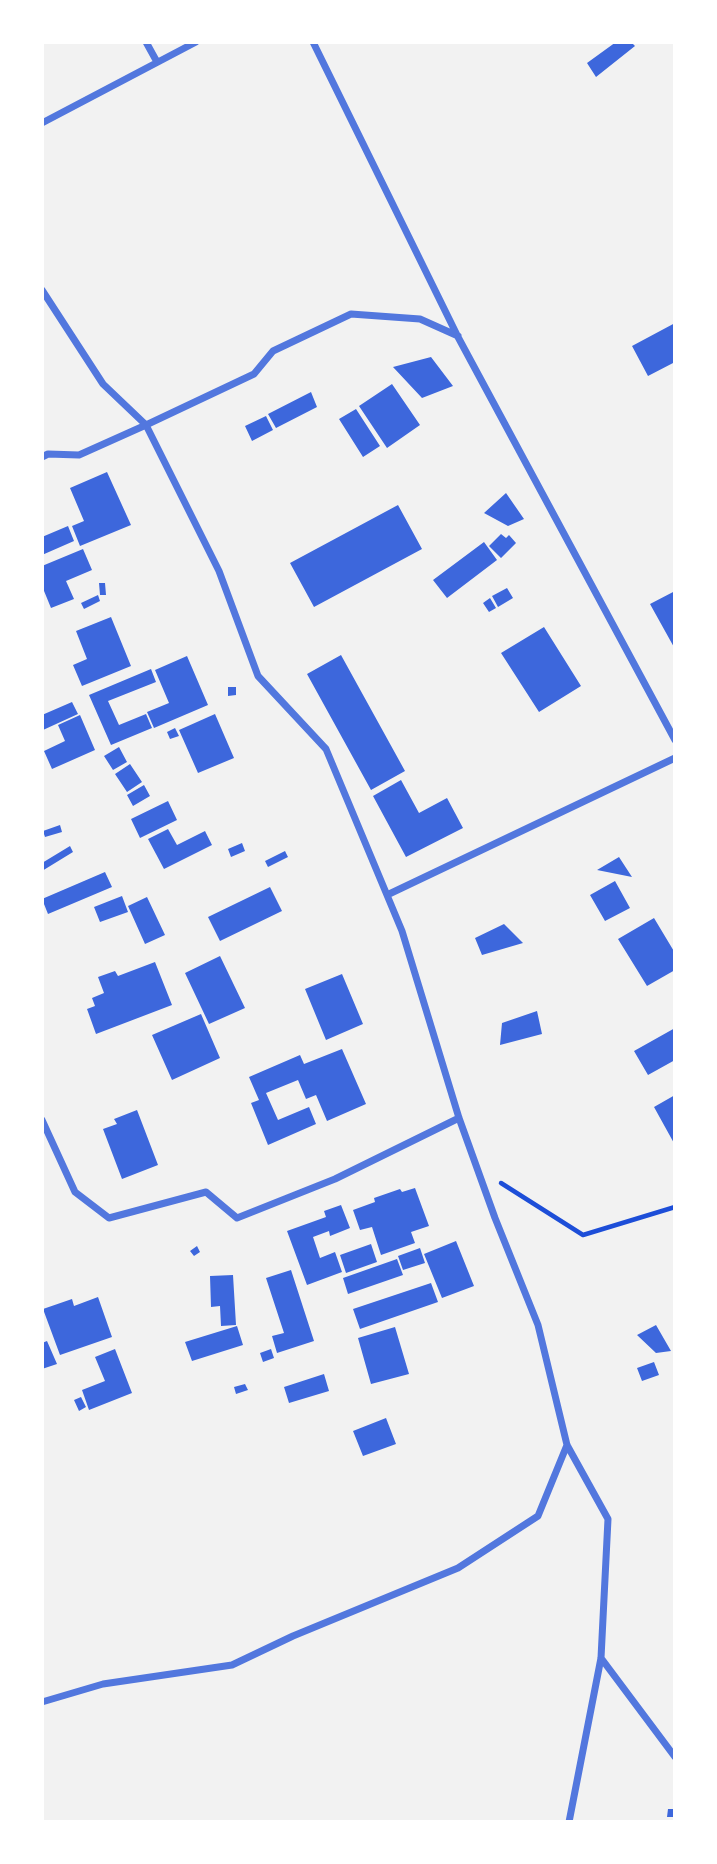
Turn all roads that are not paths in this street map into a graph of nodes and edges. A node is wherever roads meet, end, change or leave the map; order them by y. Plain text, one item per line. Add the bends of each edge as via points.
1 (146, 42) edge
2 (196, 42) edge
3 (313, 42) edge
4 (157, 62) junction
5 (42, 123) edge
6 (42, 290) edge
7 (458, 337) junction
8 (146, 425) junction
9 (42, 457) edge
10 (675, 740) edge
11 (675, 758) edge
12 (387, 895) junction
13 (459, 1118) junction
14 (42, 1120) edge
15 (567, 1445) junction
16 (601, 1658) junction
17 (42, 1702) edge
18 (675, 1756) edge
19 (569, 1822) edge

1 - 4 street
2 - 4 street
3 - 7 street
4 - 5 street
6 - 8 street via 103,383
7 - 8 street via 420,319 351,313 273,351 254,374
7 - 10 street
8 - 9 street via 79,456
8 - 12 street via 219,571 258,676 326,749
11 - 12 street
12 - 13 street
13 - 14 street via 335,1179 237,1218 206,1192 109,1218 75,1192
13 - 15 street via 538,1325
15 - 16 street via 608,1519
15 - 17 street via 538,1516 458,1568 232,1665 103,1685
16 - 18 street
16 - 19 street

